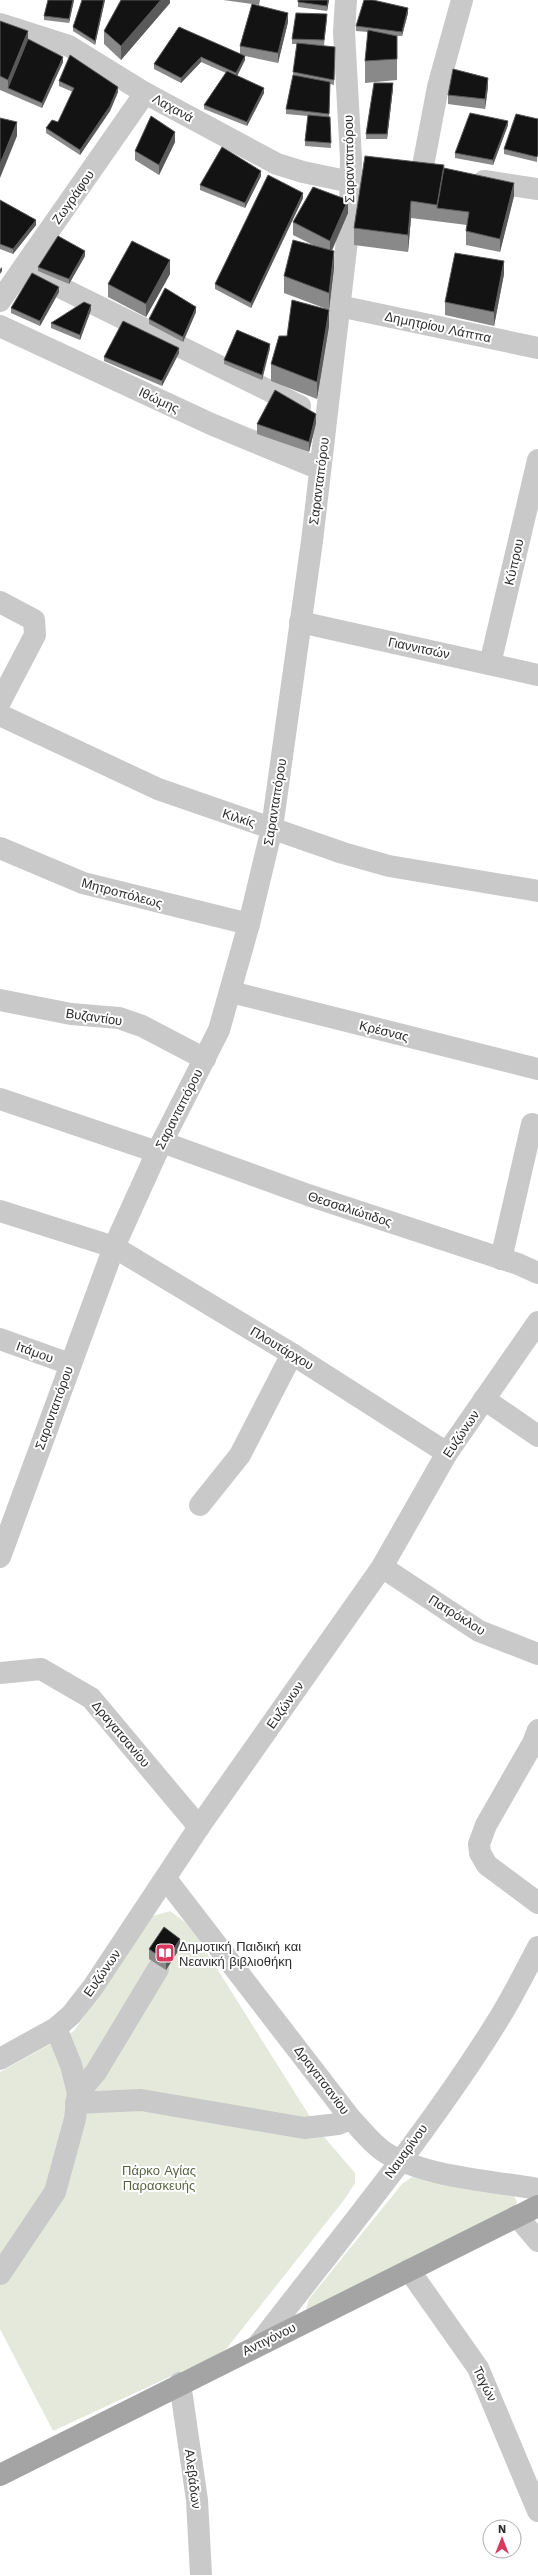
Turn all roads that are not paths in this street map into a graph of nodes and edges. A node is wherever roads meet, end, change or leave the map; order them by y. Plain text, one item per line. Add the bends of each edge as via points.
1 (346, 0) edge
2 (462, 0) edge
3 (0, 24) edge
4 (145, 93) junction
5 (351, 159) junction
6 (375, 163) edge
7 (398, 167) edge
8 (422, 171) junction
9 (351, 182) junction
10 (538, 189) edge
11 (23, 269) junction
12 (0, 301) edge
13 (339, 306) junction
14 (0, 326) edge
15 (538, 348) edge
16 (326, 419) junction
17 (538, 460) edge
18 (320, 469) junction
19 (533, 498) edge
20 (0, 602) edge
21 (300, 622) junction
22 (490, 664) junction
23 (538, 675) edge
24 (0, 702) edge
25 (0, 715) edge
26 (272, 828) junction
27 (0, 848) edge
28 (538, 890) edge
29 (249, 924) junction
30 (231, 992) junction
31 (0, 1000) edge
32 (205, 1059) junction
33 (538, 1070) edge
34 (0, 1099) edge
35 (532, 1124) dead end
36 (160, 1147) junction
37 (0, 1211) edge
38 (114, 1247) junction
39 (501, 1259) junction
40 (538, 1273) edge
41 (538, 1322) edge
42 (0, 1339) edge
43 (292, 1354) junction
44 (70, 1364) junction
45 (484, 1399) junction
46 (538, 1436) edge
47 (447, 1453) junction
48 (200, 1505) dead end
49 (0, 1557) edge
50 (382, 1567) junction
51 (538, 1654) edge
52 (0, 1673) edge
53 (538, 1730) edge
54 (199, 1827) junction
55 (166, 1879) junction
56 (538, 1903) edge
57 (538, 1948) edge
58 (158, 1969) dead end
59 (56, 2028) junction
60 (0, 2059) edge
61 (77, 2098) junction
62 (351, 2119) junction
63 (400, 2161) junction
64 (538, 2189) edge
65 (538, 2206) edge
66 (517, 2216) junction
67 (538, 2241) edge
68 (409, 2270) junction
69 (0, 2274) edge
70 (258, 2345) junction
71 (180, 2383) junction
72 (0, 2475) edge
73 (538, 2511) edge
74 (201, 2575) edge

1 - 5 street, Σαρανταπόρου via 344,32
2 - 8 street via 438,87
3 - 4 street, Λαχανά via 70,46
4 - 9 street, Λαχανά via 277,164
4 - 11 street, Ζωγράφου
5 - 6 street
5 - 9 street, Σαρανταπόρου
7 - 8 street
8 - 10 street
9 - 13 street, Σαρανταπόρου via 350,215
11 - 12 street, Ζωγράφου
11 - 16 street
13 - 15 street, Δημητρίου Λάππα
13 - 16 street, Σαρανταπόρου
14 - 18 street, Ιθώμης via 211,424
16 - 18 street, Σαρανταπόρου
17 - 19 street, Κύπρου
18 - 21 street, Σαρανταπόρου
19 - 22 street, Κύπρου
20 - 24 street via 34,620 36,627 35,635
21 - 22 street, Γιαννιτσών
21 - 26 street, Σαρανταπόρου
22 - 23 street, Γιαννιτσών
25 - 26 street, Κιλκίς via 158,789
26 - 28 street, Κιλκίς via 389,866
26 - 29 street, Σαρανταπόρου
27 - 29 street, Μητροπόλεως via 83,883
29 - 30 street, Σαρανταπόρου
30 - 32 street, Σαρανταπόρου via 219,1030
30 - 33 street, Κρέσνας
31 - 32 street, Βυζαντίου via 71,1014 119,1018 142,1026
32 - 36 street, Σαρανταπόρου
34 - 36 street, Θεσσαλιώτιδος
35 - 39 street
36 - 38 street, Σαρανταπόρου
36 - 39 street, Θεσσαλιώτιδος
37 - 38 street, Πλουτάρχου
38 - 43 street, Πλουτάρχου
38 - 44 street, Σαρανταπόρου
39 - 40 street, Θεσσαλιώτιδος
41 - 45 street, Ευζώνων
42 - 44 street, Ιτάμου
43 - 47 street, Πλουτάρχου
43 - 48 street via 240,1456
44 - 49 street, Σαρανταπόρου
45 - 46 street
45 - 47 street, Ευζώνων
47 - 50 street, Ευζώνων
50 - 51 street, Πατρόκλου via 479,1631
50 - 54 street, Ευζώνων
52 - 54 street, Δραγατσανίου via 41,1669 91,1698
53 - 56 street via 486,1825 479,1844 480,1853 487,1865
54 - 55 street, Ευζώνων
55 - 59 street, Ευζώνων via 93,1987 71,2015
55 - 62 street, Δραγατσανίου
57 - 63 street, Ναυαρίνου via 501,2016
58 - 61 street via 96,2072
59 - 60 street, Ευζώνων
59 - 61 street via 71,2065
61 - 62 street via 141,2100 304,2128 338,2124
61 - 69 street via 67,2153 55,2192
62 - 63 street, Δραγατσανίου via 385,2152
63 - 64 street, Δραγατσανίου via 432,2171
63 - 70 street, Ναυαρίνου
65 - 66 main road, Αντιγόνου
66 - 67 street
66 - 68 main road, Αντιγόνου
68 - 70 main road, Αντιγόνου
68 - 73 street, Ταγών via 478,2368
70 - 71 main road, Αντιγόνου
71 - 72 main road, Αντιγόνου
71 - 74 street, Αλεβάδων via 197,2500

